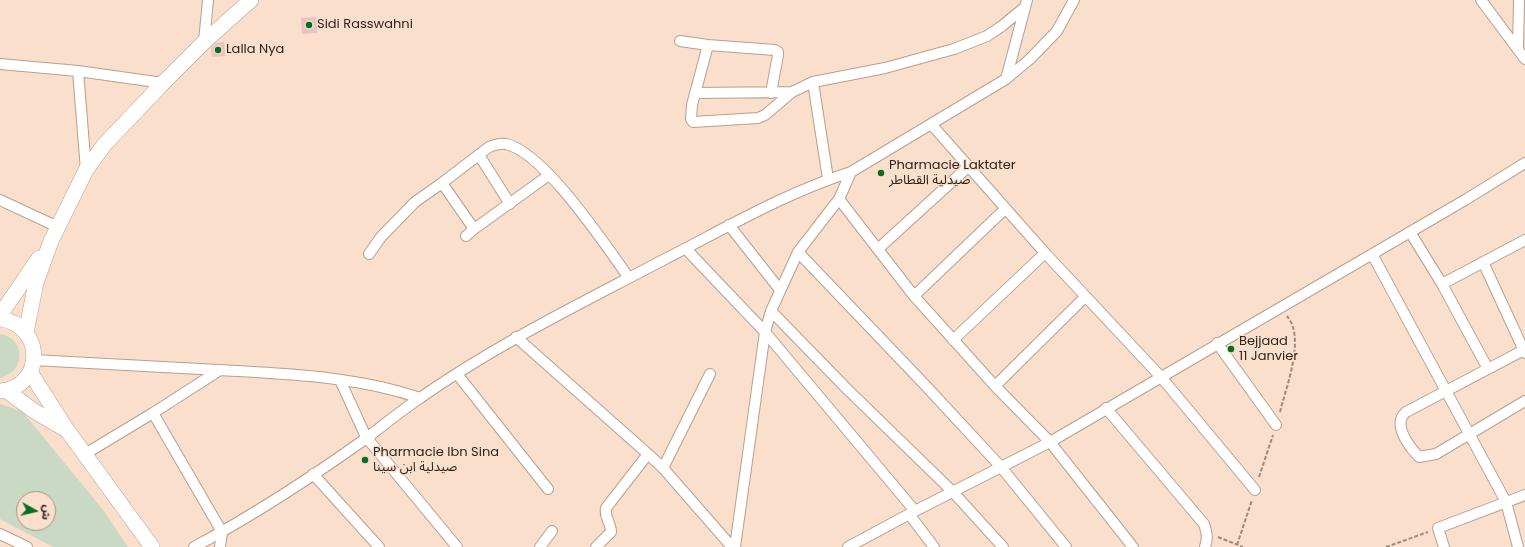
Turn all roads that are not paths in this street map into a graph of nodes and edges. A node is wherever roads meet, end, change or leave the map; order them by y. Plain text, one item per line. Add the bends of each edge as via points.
1 (208, 0) edge
2 (251, 0) edge
3 (1074, 0) edge
4 (1481, 0) edge
5 (1519, 0) edge
6 (1026, 4) edge
7 (680, 41) dead end
8 (204, 42) junction
9 (708, 45) junction
10 (1518, 49) junction
11 (1525, 59) edge
12 (0, 64) edge
13 (78, 71) junction
14 (1006, 79) junction
15 (813, 82) junction
16 (163, 83) junction
17 (792, 92) junction
18 (695, 93) junction
19 (771, 93) junction
20 (931, 124) junction
21 (479, 155) junction
22 (1525, 163) edge
23 (969, 166) junction
24 (86, 170) junction
25 (851, 172) junction
26 (549, 175) junction
27 (828, 179) junction
28 (442, 183) junction
29 (839, 199) junction
30 (0, 200) edge
31 (510, 204) junction
32 (1005, 209) junction
33 (729, 225) junction
34 (58, 227) junction
35 (474, 229) junction
36 (1410, 232) junction
37 (466, 236) dead end
38 (1525, 240) edge
39 (51, 241) junction
40 (686, 249) junction
41 (878, 249) junction
42 (798, 252) junction
43 (369, 254) dead end
44 (1045, 254) junction
45 (1372, 254) junction
46 (1483, 262) junction
47 (629, 278) junction
48 (1442, 284) junction
49 (780, 290) junction
50 (914, 296) junction
51 (1085, 297) junction
52 (771, 311) junction
53 (0, 315) edge
54 (0, 319) edge
55 (26, 332) junction
56 (765, 332) junction
57 (516, 337) junction
58 (953, 340) junction
59 (1217, 343) junction
60 (1524, 352) edge
61 (32, 366) junction
62 (1488, 369) junction
63 (220, 370) junction
64 (457, 374) junction
65 (710, 374) dead end
66 (1161, 377) junction
67 (340, 380) junction
68 (995, 386) junction
69 (1446, 390) junction
70 (4, 391) edge
71 (420, 398) junction
72 (1525, 401) edge
73 (1106, 408) junction
74 (154, 413) junction
75 (1276, 425) dead end
76 (66, 430) junction
77 (1469, 434) junction
78 (366, 438) junction
79 (1050, 442) junction
80 (85, 454) junction
81 (648, 454) junction
82 (1001, 467) junction
83 (662, 468) junction
84 (313, 474) junction
85 (548, 489) dead end
86 (1255, 490) dead end
87 (953, 492) junction
88 (1525, 495) edge
89 (1506, 502) junction
90 (912, 512) junction
91 (552, 531) dead end
92 (222, 532) junction
93 (0, 534) edge
94 (1525, 545) edge
95 (27, 547) edge
96 (152, 547) edge
97 (194, 547) edge
98 (220, 547) edge
99 (379, 547) edge
100 (457, 547) edge
101 (540, 547) edge
102 (596, 547) edge
103 (733, 547) edge
104 (848, 547) edge
105 (934, 547) edge
106 (1003, 547) edge
107 (1066, 547) edge
108 (1133, 547) edge
109 (1205, 547) edge
110 (1444, 547) edge
111 (1519, 547) edge

1 - 8 street
2 - 8 main road
3 - 14 street via 1057,31
4 - 10 street
5 - 10 street
6 - 14 street
6 - 15 street via 987,36 954,49 885,68
7 - 9 street
8 - 16 main road
9 - 18 street
9 - 19 street via 778,52
10 - 11 street
12 - 13 street
13 - 16 street
13 - 24 street
14 - 20 street
15 - 17 street
15 - 27 street
16 - 24 main road via 104,145
17 - 18 street via 758,118 693,122 690,115
17 - 19 street
18 - 19 street
20 - 23 street
20 - 25 street
21 - 26 street via 496,144 506,144 531,158
21 - 28 street
21 - 31 street
22 - 36 street
23 - 32 street
23 - 41 street
24 - 34 main road
25 - 27 street
25 - 29 street
26 - 31 street
26 - 47 street via 573,202
27 - 33 street via 780,199
28 - 35 street
28 - 43 street via 415,202 393,223
29 - 41 street
29 - 42 street
30 - 34 street
31 - 35 street
32 - 44 street
32 - 50 street
33 - 40 street
33 - 49 street
34 - 39 main road
35 - 37 street
36 - 45 street
36 - 48 street
38 - 46 street
39 - 53 main road
39 - 55 main road via 36,283
40 - 47 street
40 - 56 street
41 - 50 street
42 - 49 street
42 - 82 street
44 - 51 street
44 - 58 street
45 - 59 street
45 - 69 street
46 - 48 street
46 - 60 street
47 - 57 street
48 - 62 street
49 - 52 street
50 - 58 street
51 - 66 street
51 - 68 street
52 - 56 street
52 - 87 street
54 - 55 main road via 18,325
55 - 61 main road via 33,345
56 - 90 street
56 - 103 street
57 - 64 street
57 - 81 street
58 - 68 street
59 - 66 street
59 - 75 street
60 - 62 street
61 - 63 street
61 - 70 main road via 24,380
61 - 76 main road
62 - 69 street
63 - 67 street
63 - 74 street
64 - 71 street
64 - 85 street
65 - 83 street
66 - 73 street
66 - 86 street
67 - 71 street via 393,389
67 - 78 street
68 - 79 street
69 - 77 street
69 - 77 street via 1406,412 1400,419 1404,436 1419,457 1436,454
70 - 76 main road
71 - 78 street
72 - 77 street
73 - 79 street
73 - 109 street via 1204,524 1207,532
74 - 80 street
74 - 92 street
76 - 80 main road
77 - 89 street
78 - 84 street
78 - 100 street
79 - 82 street
79 - 108 street
80 - 96 main road
81 - 83 street
81 - 102 street via 606,508 611,532
82 - 87 street
82 - 107 street
83 - 103 street
84 - 92 street
84 - 99 street
87 - 90 street
87 - 106 street
88 - 89 street
89 - 110 street via 1438,528
89 - 111 street
90 - 104 street
90 - 105 street
91 - 101 street
92 - 97 street
92 - 98 street
93 - 95 street
94 - 111 street

